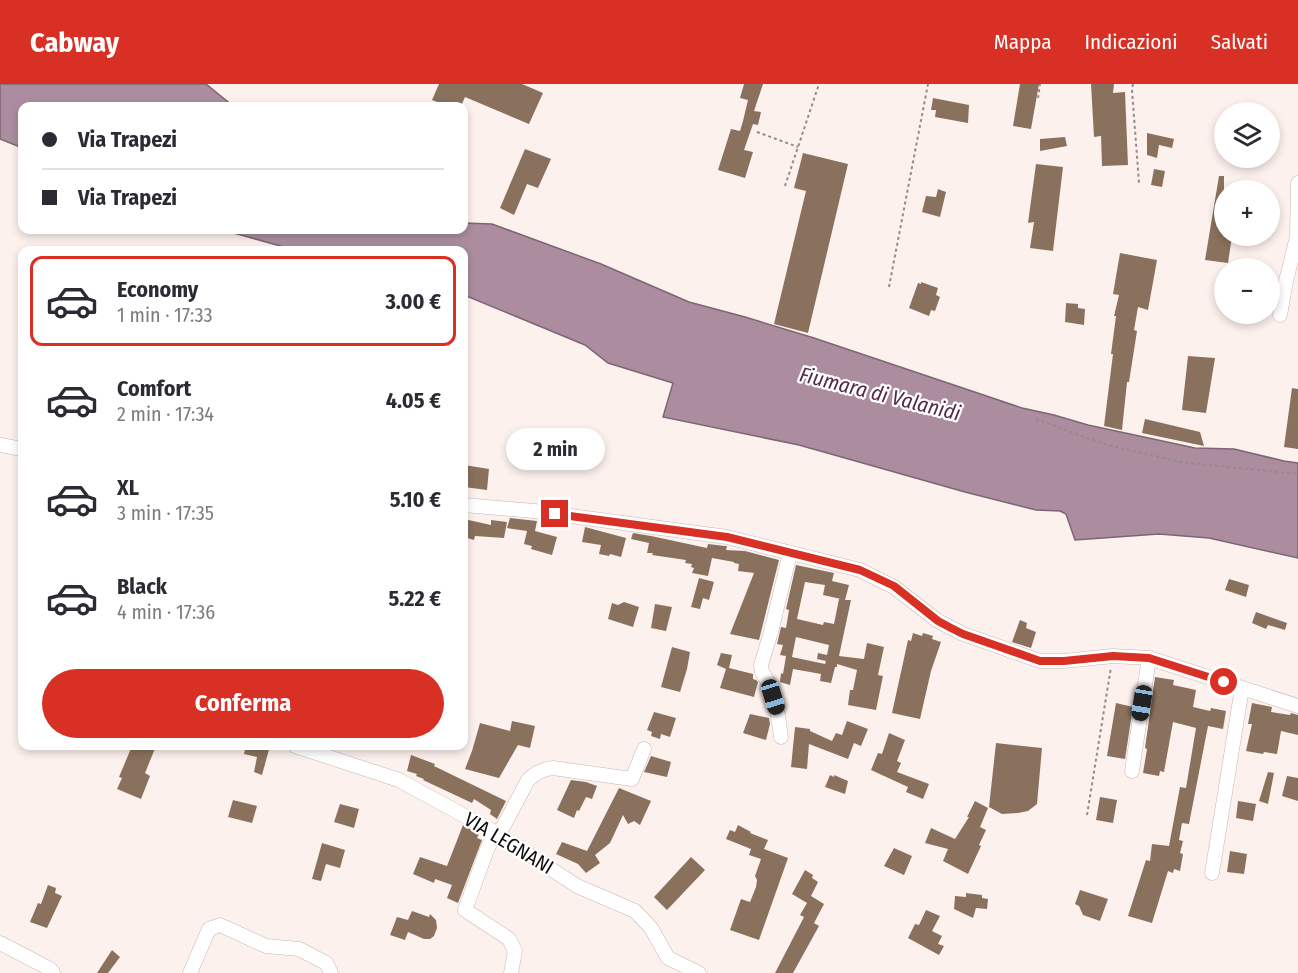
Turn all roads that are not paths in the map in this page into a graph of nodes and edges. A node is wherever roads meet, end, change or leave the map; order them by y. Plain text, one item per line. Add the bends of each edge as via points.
1 (1298, 183) edge
2 (1280, 315) dead end
3 (0, 445) edge
4 (18, 448) edge
5 (468, 505) edge
6 (790, 553) junction
7 (1149, 658) junction
8 (1242, 688) junction
9 (1298, 706) edge
10 (781, 737) dead end
11 (644, 748) dead end
12 (307, 750) edge
13 (1132, 771) dead end
14 (496, 833) junction
15 (1212, 873) dead end
16 (0, 943) edge
17 (53, 973) edge
18 (190, 973) edge
19 (331, 973) edge
20 (511, 973) edge
21 (699, 973) edge

1 - 2 street via 1297,237
3 - 4 street
5 - 6 street via 727,537
6 - 7 street via 860,570 894,586 955,630 1040,661
6 - 10 street via 760,665 770,685
7 - 8 street
7 - 13 street
8 - 9 street
8 - 15 street
11 - 14 street via 632,779 553,768 534,774
12 - 14 street, VIA LEGNANI via 399,780
14 - 20 street via 465,910 509,939 515,951
14 - 21 street, VIA LEGNANI via 578,886 635,911 651,928 668,958
16 - 17 street
18 - 19 street via 209,929 220,926 266,946 299,950 326,963

